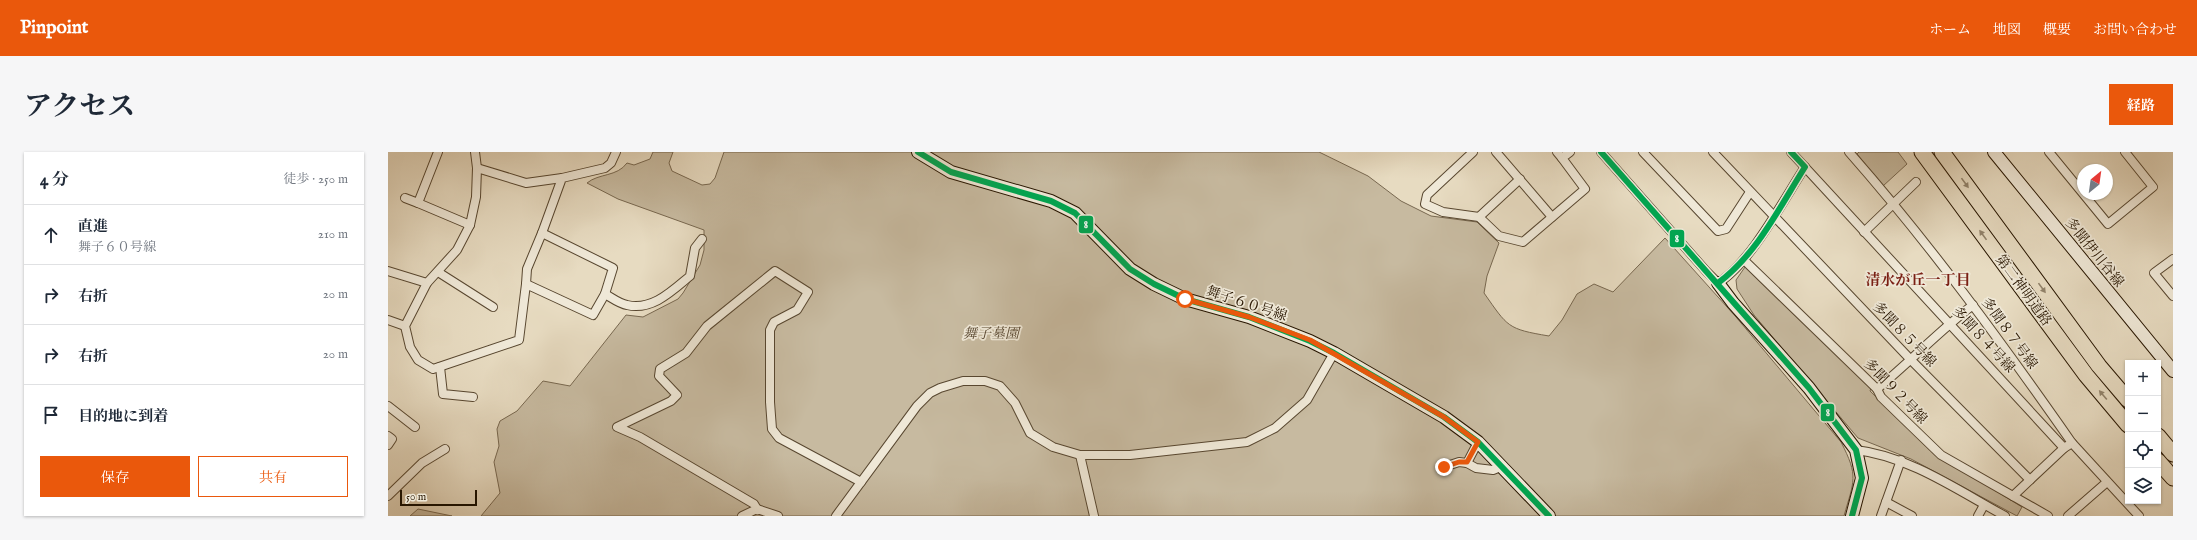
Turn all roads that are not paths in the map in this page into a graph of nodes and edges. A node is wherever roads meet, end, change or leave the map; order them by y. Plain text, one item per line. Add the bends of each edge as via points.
1 (438, 152) edge
2 (475, 152) edge
3 (616, 152) edge
4 (918, 152) edge
5 (1473, 152) edge
6 (1496, 152) edge
7 (1570, 152) edge
8 (1601, 152) edge
9 (1643, 152) edge
10 (1714, 152) edge
11 (1791, 152) edge
12 (1849, 152) edge
13 (1922, 152) edge
14 (1942, 152) edge
15 (1994, 152) edge
16 (2048, 152) edge
17 (2125, 152) edge
18 (1560, 155) edge
19 (1805, 167) junction
20 (477, 168) junction
21 (562, 178) junction
22 (1520, 179) junction
23 (1916, 182) dead end
24 (1750, 192) junction
25 (405, 198) dead end
26 (418, 203) junction
27 (1894, 203) junction
28 (1773, 216) junction
29 (1479, 217) junction
30 (1552, 217) junction
31 (470, 225) junction
32 (1864, 232) junction
33 (542, 233) junction
34 (702, 239) dead end
35 (2173, 259) edge
36 (1744, 260) junction
37 (388, 271) edge
38 (438, 272) junction
39 (426, 283) junction
40 (1718, 283) junction
41 (526, 284) junction
42 (605, 294) junction
43 (2173, 296) edge
44 (1973, 304) junction
45 (493, 307) dead end
46 (388, 320) edge
47 (1949, 323) junction
48 (405, 326) junction
49 (1334, 353) junction
50 (1911, 360) junction
51 (440, 366) junction
52 (2173, 371) edge
53 (1878, 389) junction
54 (2125, 396) edge
55 (473, 397) dead end
56 (388, 406) edge
57 (2125, 421) edge
58 (415, 427) dead end
59 (388, 436) edge
60 (2161, 440) edge
61 (1478, 442) junction
62 (2072, 443) junction
63 (388, 445) edge
64 (2064, 448) junction
65 (445, 449) dead end
66 (1856, 450) junction
67 (2173, 454) edge
68 (1080, 455) junction
69 (1900, 460) junction
70 (1467, 462) junction
71 (2161, 464) edge
72 (1503, 466) junction
73 (1444, 467) dead end
74 (2173, 478) edge
75 (2030, 480) junction
76 (861, 482) junction
77 (2108, 482) junction
78 (388, 496) edge
79 (2013, 496) junction
80 (1886, 502) junction
81 (1984, 505) junction
82 (757, 509) junction
83 (742, 516) edge
84 (778, 516) edge
85 (836, 516) edge
86 (1094, 516) edge
87 (1549, 516) edge
88 (1852, 516) edge
89 (1881, 516) edge
90 (1912, 516) edge
91 (1978, 516) edge
92 (2005, 516) edge
93 (2048, 516) edge
94 (2068, 516) edge
95 (2139, 516) edge

1 - 26 street
2 - 20 street
3 - 21 street via 611,163 605,168
4 - 49 street, 舞子６０号線 via 951,172 1051,201 1074,213 1130,269 1185,299 1249,317 1310,340
5 - 29 street via 1427,195 1425,204 1443,212
6 - 22 street
7 - 18 street
8 - 40 street
9 - 24 street via 1718,232 1726,230
10 - 24 street, 多聞８５号線
11 - 19 street, 多聞８４号線
12 - 27 street, 多聞８７号線
57 -> 13 highway, 第二神明道路 via 2086,375
14 -> 54 highway, 第二神明道路
15 - 52 street, 多聞伊川谷線
16 - 17 street via 2108,224 2154,187
18 - 30 street via 1585,190
19 - 28 street
19 - 32 street, 多聞８４号線
20 - 21 street via 526,183
20 - 31 street via 476,197
21 - 33 street
22 - 29 street
22 - 30 street
23 - 27 street
24 - 28 street, 多聞８５号線
25 - 26 street
26 - 31 street
27 - 32 street
27 - 44 street, 多聞８７号線
28 - 36 street
28 - 50 street, 多聞８５号線
29 - 30 street via 1499,236 1523,242
31 - 38 street via 457,250
32 - 47 street, 多聞８４号線
33 - 41 street via 527,268
33 - 42 street via 613,268
34 - 42 street via 695,248 690,276 656,302 640,306 627,305
35 - 43 street via 2154,273
36 - 40 street via 1728,277
36 - 53 street, 多聞９２号線
37 - 39 street
38 - 39 street
38 - 45 street
39 - 48 street
40 - 66 street via 1733,304 1809,388
41 - 42 street via 593,315
41 - 51 street via 519,340
44 - 47 street
44 - 62 street, 多聞８７号線
46 - 48 street
47 - 50 street
47 - 64 street, 多聞８４号線
48 - 51 street via 410,347 418,360 433,369
49 - 61 street, 舞子６０号線 via 1444,417
49 - 68 street via 1307,400 1274,428 1247,442 1130,456
50 - 53 street
50 - 75 street, 多聞８５号線
51 - 55 street via 443,394
53 - 79 street, 多聞９２号線 via 1881,396 1941,455
56 - 58 street
59 - 63 street via 392,439
60 - 67 highway
61 - 70 street
61 - 72 street, 舞子６０号線
62 - 64 street
62 - 77 street
64 - 75 street
65 - 78 street via 422,463
66 - 69 street via 1875,452
66 - 88 street via 1862,478
68 - 76 street via 1053,447 1030,433 1015,403 1000,386 985,381 963,380 930,393
68 - 86 street
69 - 80 street
69 - 81 street
70 - 72 street via 1476,468 1493,470
70 - 73 street
71 - 74 highway
72 - 87 street, 舞子６０号線
75 - 79 street
76 - 82 street via 779,438 772,429 770,330 774,322 797,310 808,292 775,271 707,326 686,353 660,369 659,376 677,395 671,401 618,427 640,437 754,504
76 - 85 street
77 - 94 street
77 - 95 street
79 - 93 street, 多聞９２号線
80 - 89 street
80 - 90 street
81 - 91 street
81 - 92 street
82 - 83 street
82 - 84 street

